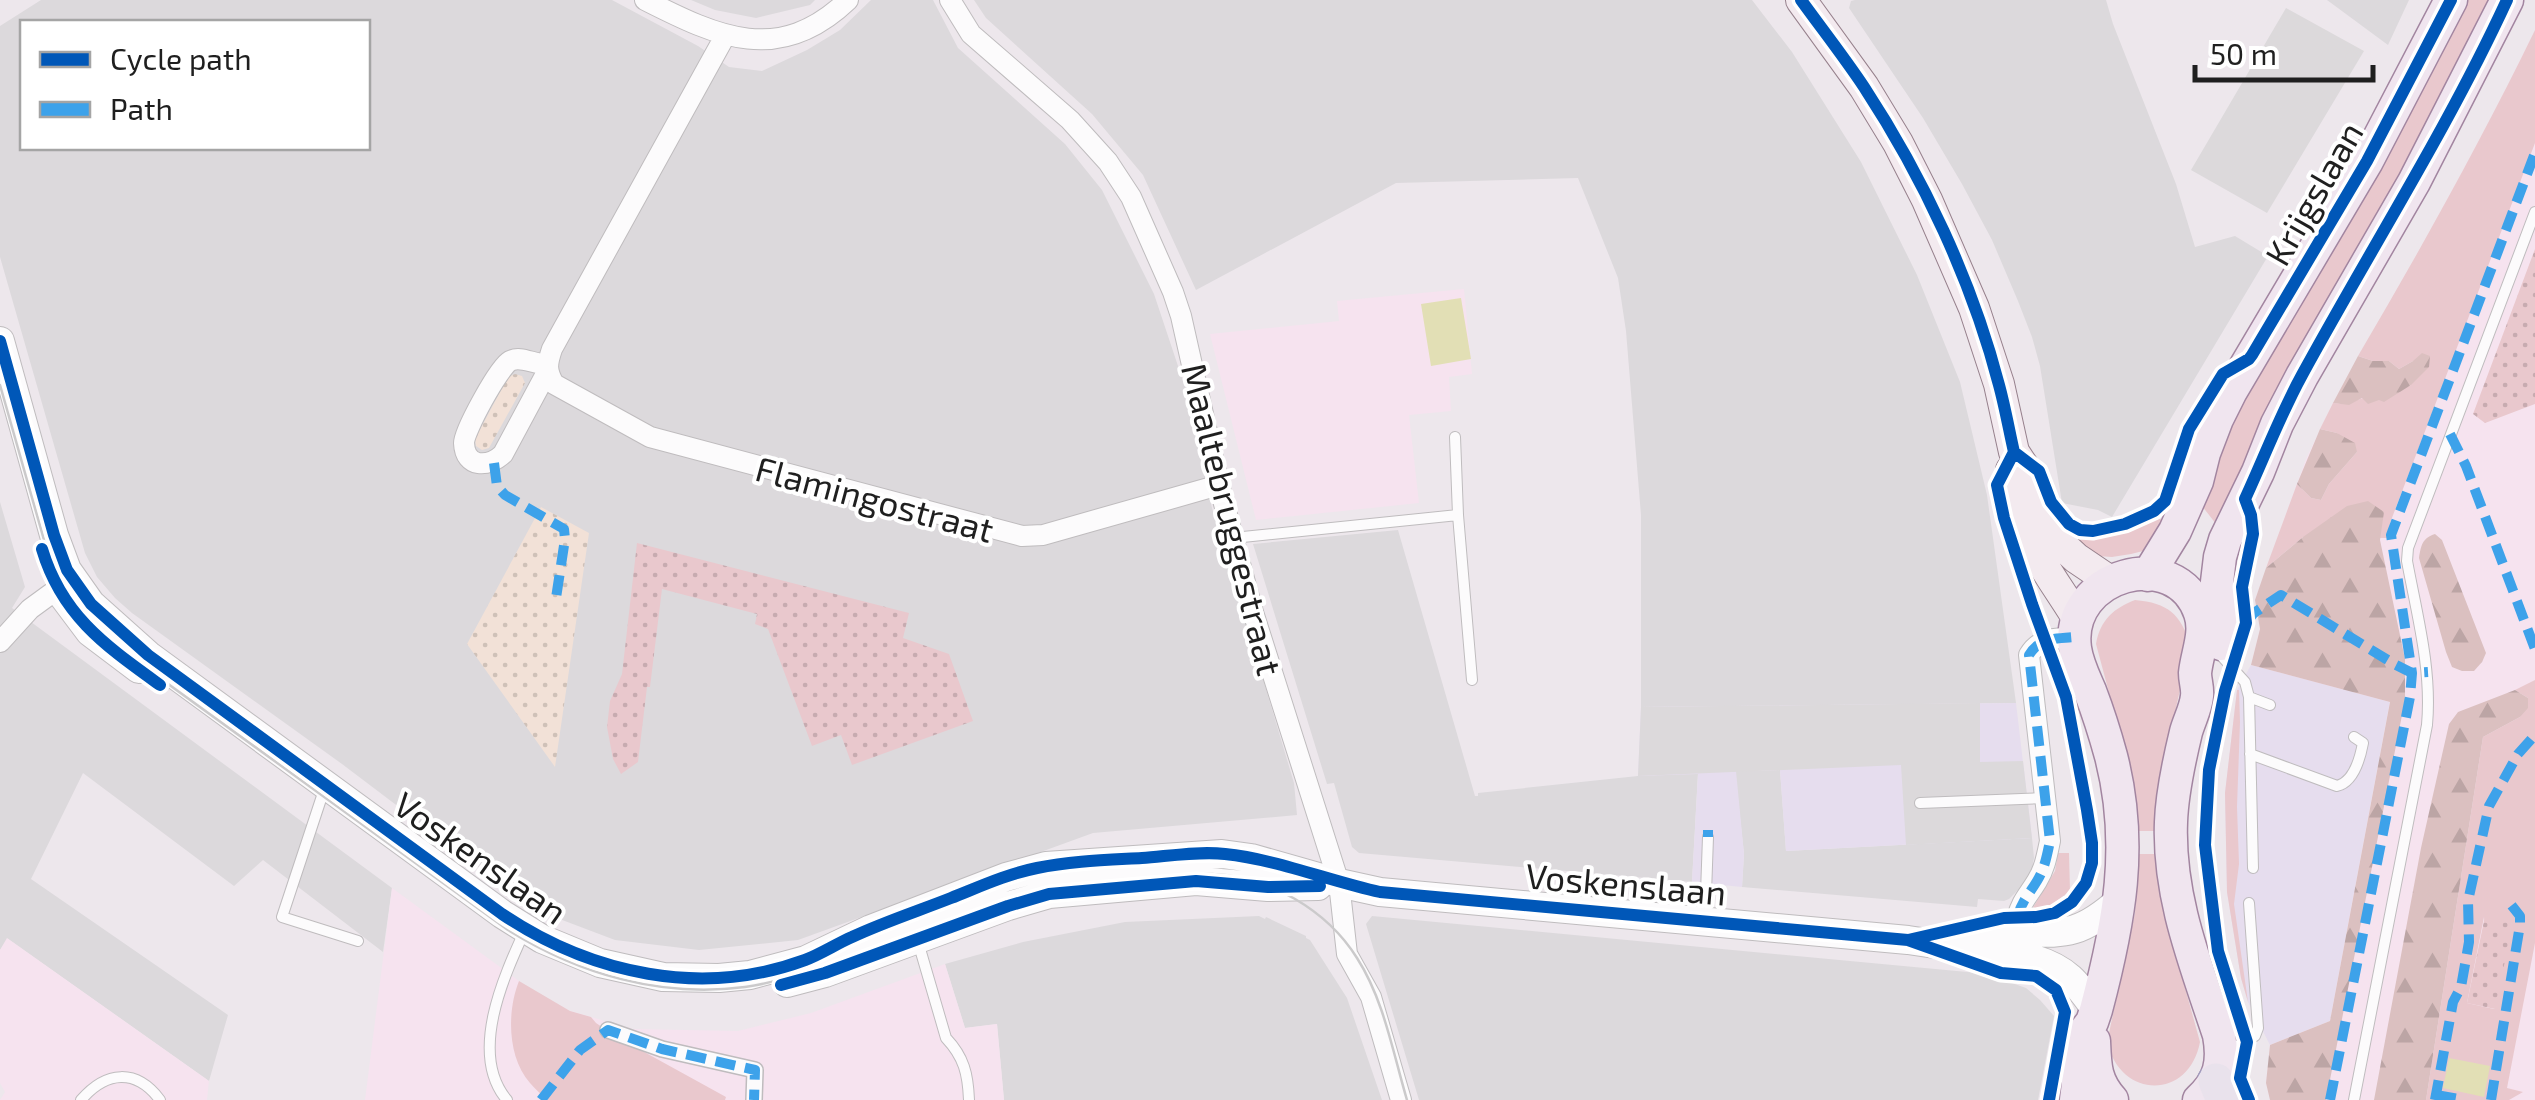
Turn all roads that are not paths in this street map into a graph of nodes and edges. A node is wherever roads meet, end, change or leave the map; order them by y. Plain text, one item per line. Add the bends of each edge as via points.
1 (645, 0) edge
2 (848, 0) edge
3 (950, 0) edge
4 (1801, 0) edge
5 (2452, 0) edge
6 (2507, 0) edge
7 (725, 36) junction
8 (2535, 212) edge
9 (0, 341) edge
10 (547, 368) junction
11 (0, 406) edge
12 (1455, 437) dead end
13 (2014, 452) junction
14 (1219, 485) junction
15 (1458, 515) junction
16 (1233, 538) junction
17 (2148, 575) junction
18 (2110, 581) junction
19 (65, 583) junction
20 (2075, 628) junction
21 (0, 642) edge
22 (2211, 646) junction
23 (1472, 680) dead end
24 (2249, 697) junction
25 (2270, 704) dead end
26 (2354, 737) dead end
27 (2250, 754) junction
28 (323, 792) junction
29 (2045, 798) junction
30 (1920, 803) dead end
31 (1708, 837) dead end
32 (2253, 868) dead end
33 (1340, 883) junction
34 (2120, 900) junction
35 (2250, 902) dead end
36 (2016, 918) dead end
37 (1706, 920) junction
38 (522, 937) junction
39 (917, 939) junction
40 (1908, 940) junction
41 (358, 941) dead end
42 (2094, 1016) junction
43 (608, 1030) dead end
44 (2215, 1083) edge
45 (81, 1100) edge
46 (160, 1100) edge
47 (507, 1100) edge
48 (754, 1100) edge
49 (969, 1100) edge
50 (1401, 1100) edge
51 (2076, 1100) edge
52 (2112, 1100) edge
53 (2354, 1100) edge

1 - 7 street
2 - 7 street via 812,27 784,37
3 - 14 street, Maaltebruggestraat via 971,34 1070,120 1131,197 1182,316
4 - 13 main road via 1864,87 1928,200 1974,308
5 - 17 main road, Krijgslaan via 2367,161 2231,391 2176,530
6 - 22 main road via 2414,182 2277,424 2226,540 2217,582 2222,631
7 - 10 street
8 - 53 lane via 2408,548 2430,698
9 - 19 street, Voskenslaan
10 - 10 street via 523,358 501,369 466,434 470,458 494,463 503,454
10 - 14 street, Flamingostraat via 554,384 650,437 1022,536
11 - 19 street, Voskenslaan via 47,566
12 - 15 lane
13 - 18 main road via 2055,536
13 - 20 main road via 2010,476 2018,512
14 - 16 street, Maaltebruggestraat
15 - 16 lane
15 - 23 lane
16 - 33 street, Maaltebruggestraat
17 - 18 main road
17 - 22 main road via 2182,586
18 - 20 main road via 2084,603
19 - 21 street
19 - 28 street, Voskenslaan
20 - 29 street via 2034,646 2029,655
20 - 34 main road via 2076,657 2117,779
22 - 24 lane
22 - 44 main road via 2210,681 2197,696 2180,756 2171,822 2182,926 2219,1035
24 - 25 lane
24 - 27 lane
26 - 27 lane via 2362,749 2351,778 2337,786
27 - 32 lane
28 - 38 street, Voskenslaan
28 - 41 lane via 282,917
29 - 30 lane
29 - 36 street via 2048,853
31 - 37 lane
33 - 37 street, Voskenslaan
33 - 38 street, Voskenslaan via 1222,854 1046,866 871,929 806,960 719,978 629,971
33 - 39 street, Voskenslaan via 1204,880 1071,891
33 - 50 street, Maaltebruggestraat via 1347,954 1370,997
34 - 40 street, Voskenslaan via 2102,917 2050,935
34 - 42 main road
35 - 44 lane via 2258,1028
37 - 40 street, Voskenslaan
38 - 39 street, Voskenslaan via 570,970 612,984 703,996 772,988
38 - 47 lane via 494,1004 491,1056
39 - 49 lane via 946,1038 964,1062
40 - 42 street, Voskenslaan via 2049,964 2077,983
42 - 51 main road via 2076,1043
42 - 52 main road via 2094,1067
43 - 48 street via 755,1070
45 - 46 lane via 104,1082 127,1077

